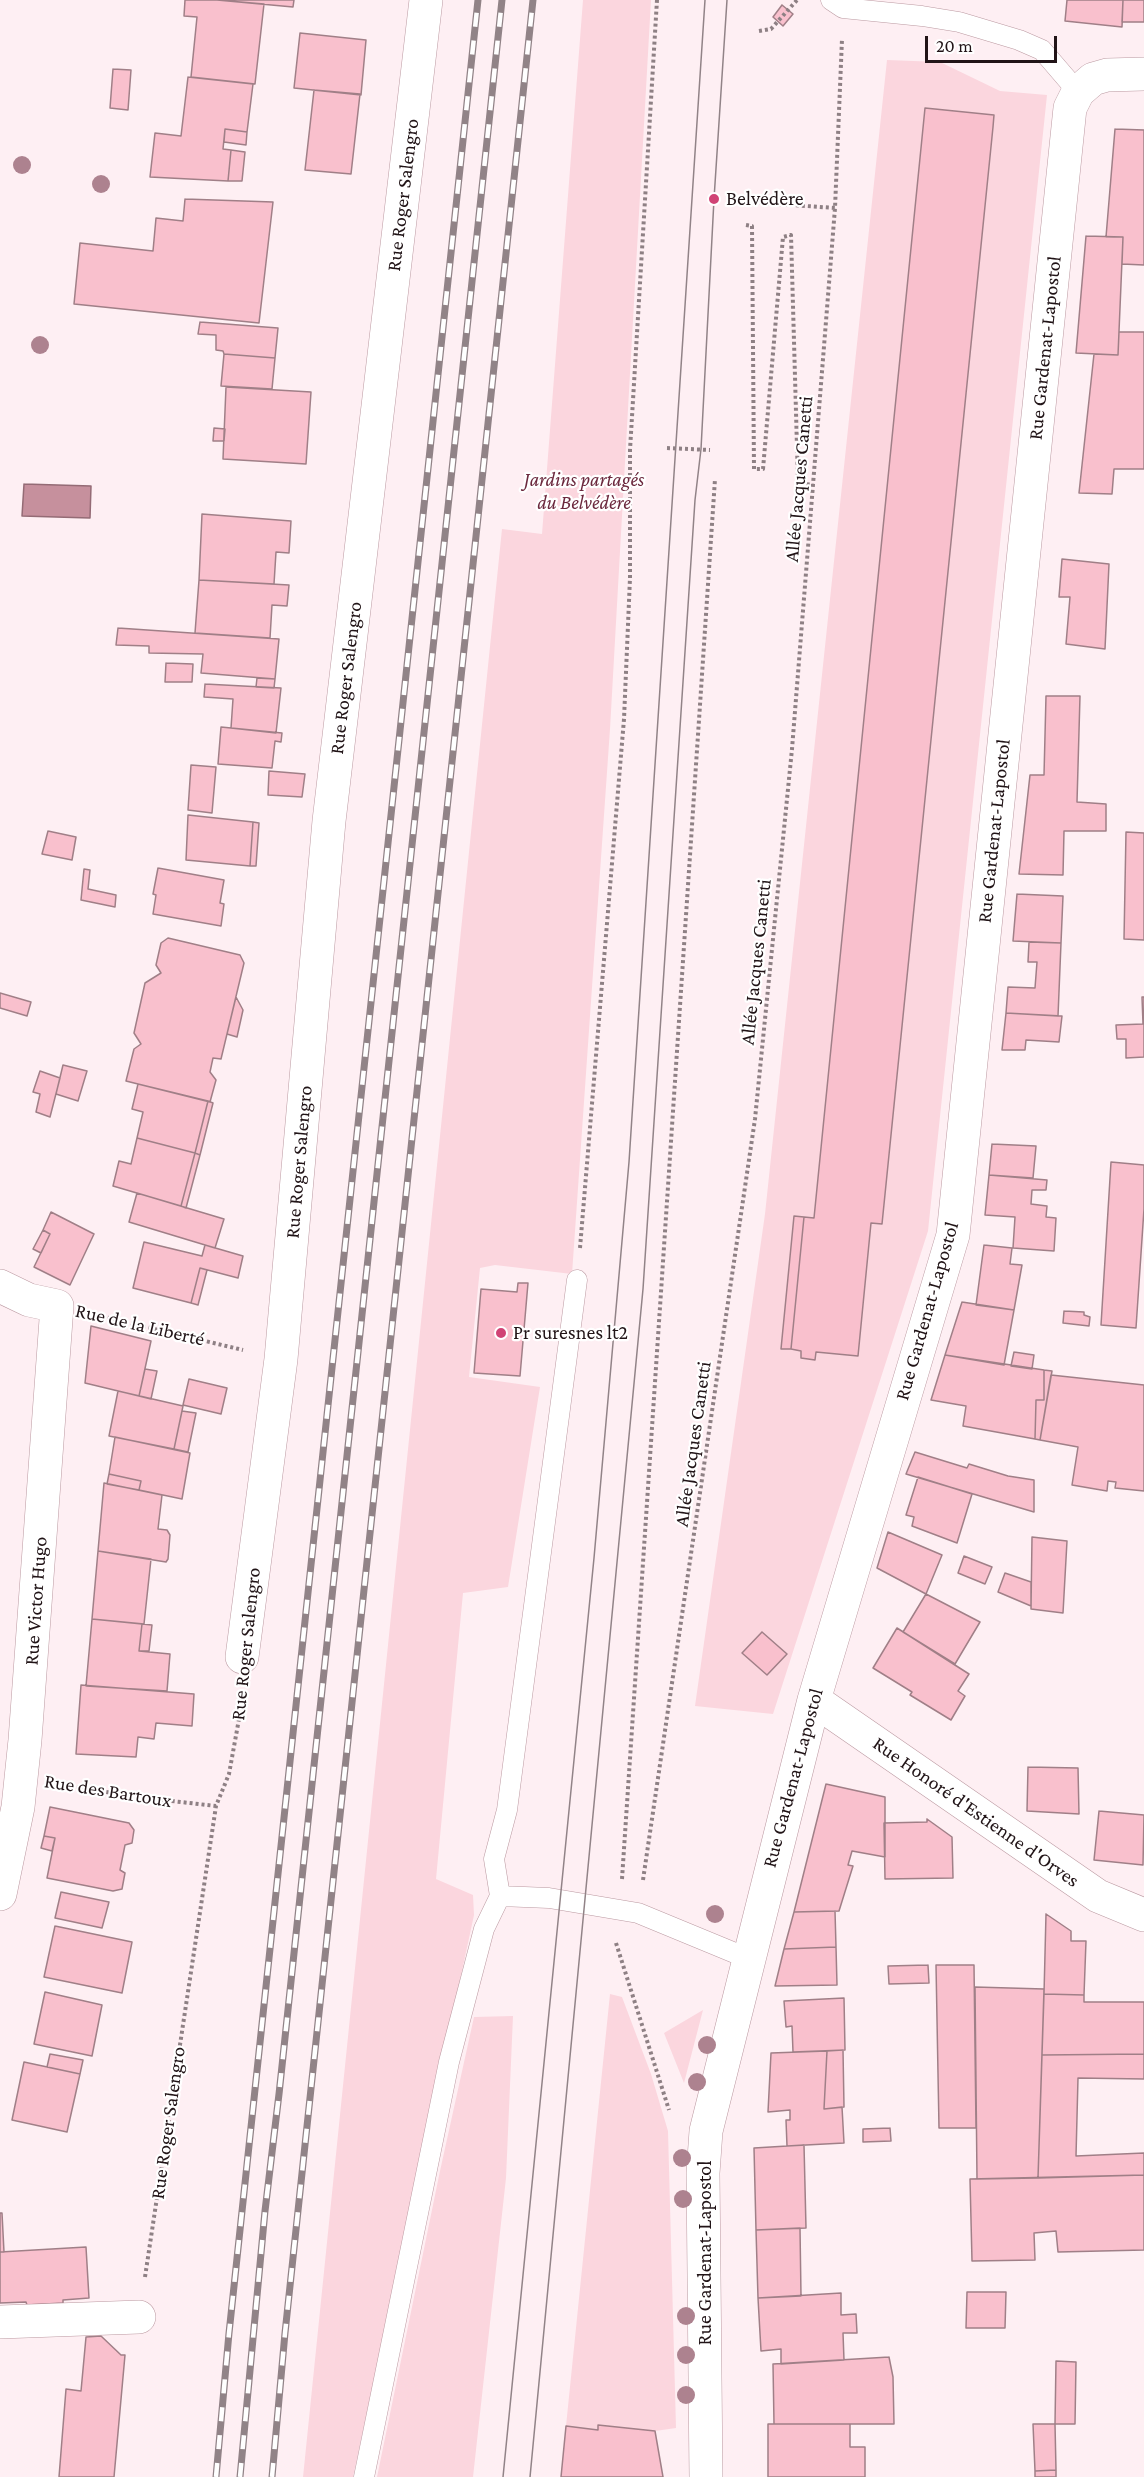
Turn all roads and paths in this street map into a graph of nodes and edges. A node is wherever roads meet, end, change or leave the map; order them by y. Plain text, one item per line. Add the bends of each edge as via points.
1 (426, 0) edge
2 (657, 0) edge
3 (797, 0) edge
4 (837, 4) edge
5 (759, 31) dead end
6 (1144, 74) edge
7 (1078, 92) junction
8 (748, 202) dead end
9 (835, 208) junction
10 (746, 225) dead end
11 (667, 448) dead end
12 (710, 450) dead end
13 (715, 479) dead end
14 (813, 485) junction
15 (577, 1280) joint
16 (0, 1286) edge
17 (57, 1306) junction
18 (281, 1359) junction
19 (242, 1658) joint
20 (814, 1700) junction
21 (10, 1777) edge
22 (216, 1806) junction
23 (0, 1894) edge
24 (500, 1896) junction
25 (628, 1911) junction
26 (1144, 1915) edge
27 (747, 1958) junction
28 (672, 2119) dead end
29 (139, 2317) joint
30 (0, 2322) edge
31 (363, 2477) edge
32 (706, 2477) edge

1 - 18 street, Rue Roger Salengro via 329,821
2 - 15 path via 630,450 624,719
3 - 5 path via 771,29
4 - 7 lane via 993,31 1042,50
4 - 9 path, Allée Jacques Canetti
6 - 7 street via 1107,75 1094,79
7 - 20 street, Rue Gardenat-Lapostol via 1070,108 952,1235
8 - 9 path
9 - 14 path, Allée Jacques Canetti
10 - 14 path via 752,226 754,469 763,469 783,237 791,235 798,483
11 - 12 path
13 - 25 path
14 - 25 path, Allée Jacques Canetti via 792,749 755,1119
15 - 24 lane via 507,1810 494,1859
16 - 17 street, Rue de la Liberté via 29,1300
17 - 18 path, Rue de la Liberté
17 - 21 street, Rue Victor Hugo via 25,1740
18 - 19 street, Rue Roger Salengro
19 - 22 path, Rue Roger Salengro via 242,1704 229,1774
20 - 26 street, Rue Honoré d'Estienne d'Orves via 1098,1896
20 - 27 street, Rue Gardenat-Lapostol
21 - 22 path, Rue des Bartoux
21 - 23 street, Rue Victor Hugo via 18,1807
22 - 29 path, Rue Roger Salengro
24 - 25 lane via 549,1898
24 - 31 lane via 484,1929 449,2062
25 - 27 lane
25 - 28 path via 616,1944
27 - 32 street, Rue Gardenat-Lapostol via 705,2131
29 - 30 street

